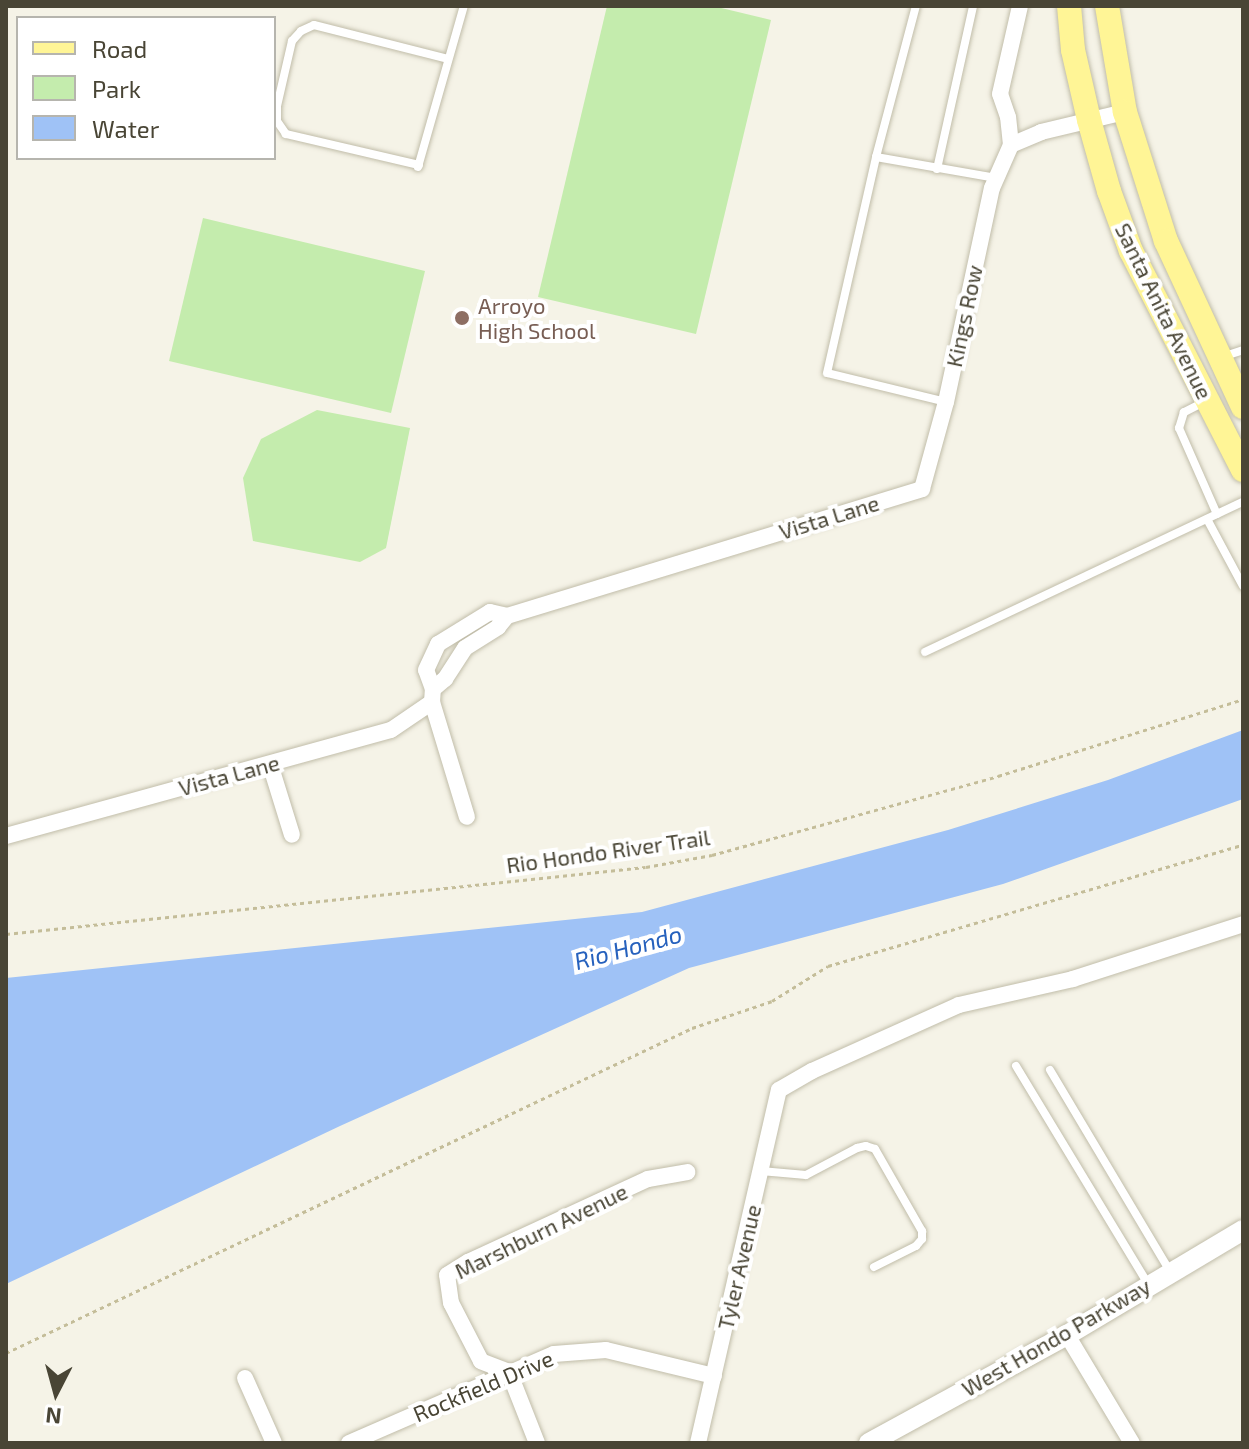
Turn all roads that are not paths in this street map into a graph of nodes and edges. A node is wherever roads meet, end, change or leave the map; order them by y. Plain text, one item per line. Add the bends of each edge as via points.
1 (464, 6) edge
2 (916, 6) edge
3 (973, 6) edge
4 (1020, 6) edge
5 (1069, 6) edge
6 (1107, 6) edge
7 (448, 59) junction
8 (1125, 112) junction
9 (1089, 120) junction
10 (1011, 145) junction
11 (876, 157) junction
12 (937, 169) junction
13 (996, 178) junction
14 (1147, 285) junction
15 (1232, 354) edge
16 (1207, 401) junction
17 (946, 402) junction
18 (1243, 407) edge
19 (1243, 470) edge
20 (922, 489) joint
21 (1243, 502) edge
22 (1217, 514) junction
23 (1207, 519) junction
24 (1243, 586) edge
25 (507, 616) junction
26 (925, 652) dead end
27 (432, 696) junction
28 (270, 764) junction
29 (467, 817) dead end
30 (292, 835) dead end
31 (6, 836) edge
32 (1243, 924) edge
33 (1016, 1066) dead end
34 (1050, 1070) dead end
35 (760, 1171) junction
36 (687, 1172) dead end
37 (1243, 1230) edge
38 (874, 1267) dead end
39 (1171, 1272) junction
40 (1148, 1284) junction
41 (1067, 1335) junction
42 (509, 1372) junction
43 (714, 1376) junction
44 (245, 1378) dead end
45 (274, 1443) edge
46 (349, 1443) edge
47 (537, 1443) edge
48 (698, 1443) edge
49 (869, 1443) edge
50 (1132, 1443) edge

1 - 7 lane
2 - 11 lane
3 - 12 lane
4 - 10 street via 1000,94
5 - 9 main road, Santa Anita Avenue
6 - 8 main road, Santa Anita Avenue
7 - 7 lane via 418,167 286,134 277,121 292,41 314,25
8 - 9 street
8 - 15 main road, Santa Anita Avenue via 1166,241 1199,320
9 - 10 street
9 - 14 main road, Santa Anita Avenue via 1109,191
10 - 13 street, Kings Row
11 - 12 lane
11 - 17 lane via 827,373
12 - 13 lane
13 - 17 street, Kings Row
14 - 15 main road via 1166,298 1196,345
14 - 16 main road, Santa Anita Avenue
15 - 18 main road, Santa Anita Avenue
16 - 19 main road, Santa Anita Avenue
16 - 22 lane via 1184,412 1179,428
17 - 20 street, Kings Row
20 - 25 street, Vista Lane
21 - 22 lane
22 - 23 lane
23 - 24 lane
23 - 26 lane
25 - 27 street, Vista Lane via 465,648
25 - 27 street, Vista Lane via 490,612 438,644 426,670
27 - 28 street, Vista Lane via 391,730
27 - 29 street
28 - 30 street
28 - 31 street, Vista Lane
32 - 35 street, Tyler Avenue via 1073,979 959,1005 812,1071 779,1090
33 - 40 lane
34 - 39 lane
35 - 38 lane via 806,1175 857,1148 875,1149 922,1239
35 - 43 street, Tyler Avenue
36 - 42 street, Marshburn Avenue via 648,1179 447,1275 451,1303 481,1361
37 - 39 street, West Hondo Parkway
39 - 40 street, West Hondo Parkway
40 - 41 street, West Hondo Parkway
41 - 49 street, West Hondo Parkway
41 - 50 street
42 - 43 street, Rockfield Drive via 554,1354 606,1350
42 - 46 street, Rockfield Drive
42 - 47 street
43 - 48 street, Tyler Avenue
44 - 45 street

